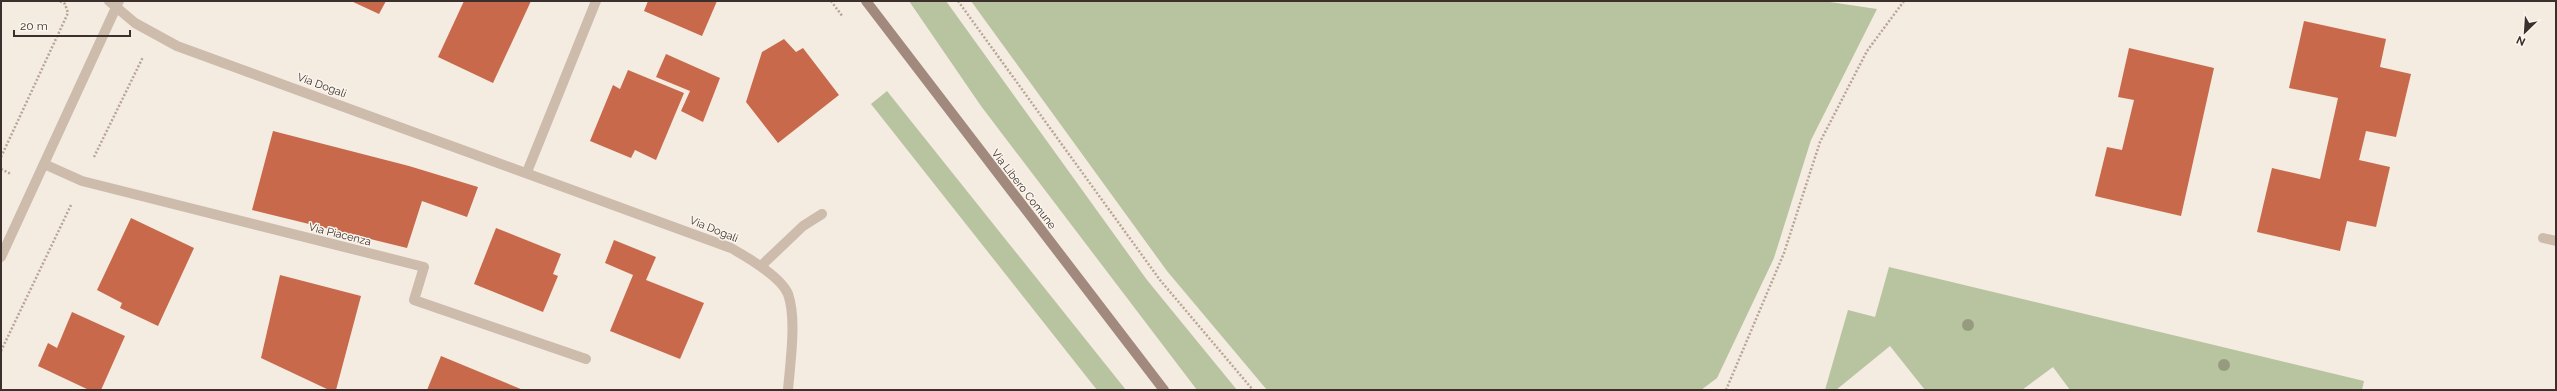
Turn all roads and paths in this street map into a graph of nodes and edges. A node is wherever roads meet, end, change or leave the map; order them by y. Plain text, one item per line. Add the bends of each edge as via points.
1 (60, 1) edge
2 (596, 1) edge
3 (866, 1) edge
4 (958, 1) edge
5 (1904, 1) edge
6 (115, 3) edge
7 (1, 157) edge
8 (44, 164) junction
9 (528, 172) junction
10 (822, 214) dead end
11 (2543, 238) dead end
12 (2556, 241) edge
13 (1, 257) edge
14 (762, 266) junction
15 (586, 359) dead end
16 (788, 390) edge
17 (1164, 390) edge
18 (1253, 390) edge
19 (1726, 390) edge

1 - 7 path via 65,4 68,13
2 - 9 street
3 - 17 main road, Via Libero Comune
4 - 18 path via 1160,280
5 - 19 path via 1867,51 1820,142 1784,253
6 - 8 street
6 - 9 street, Via Dogali via 135,23 177,46
8 - 13 street
8 - 15 street, Via Piacenza via 82,182 424,267 414,300
9 - 14 street, Via Dogali via 731,248
10 - 14 street via 804,226
11 - 12 street
14 - 16 street, Via Dogali via 788,294 793,338

